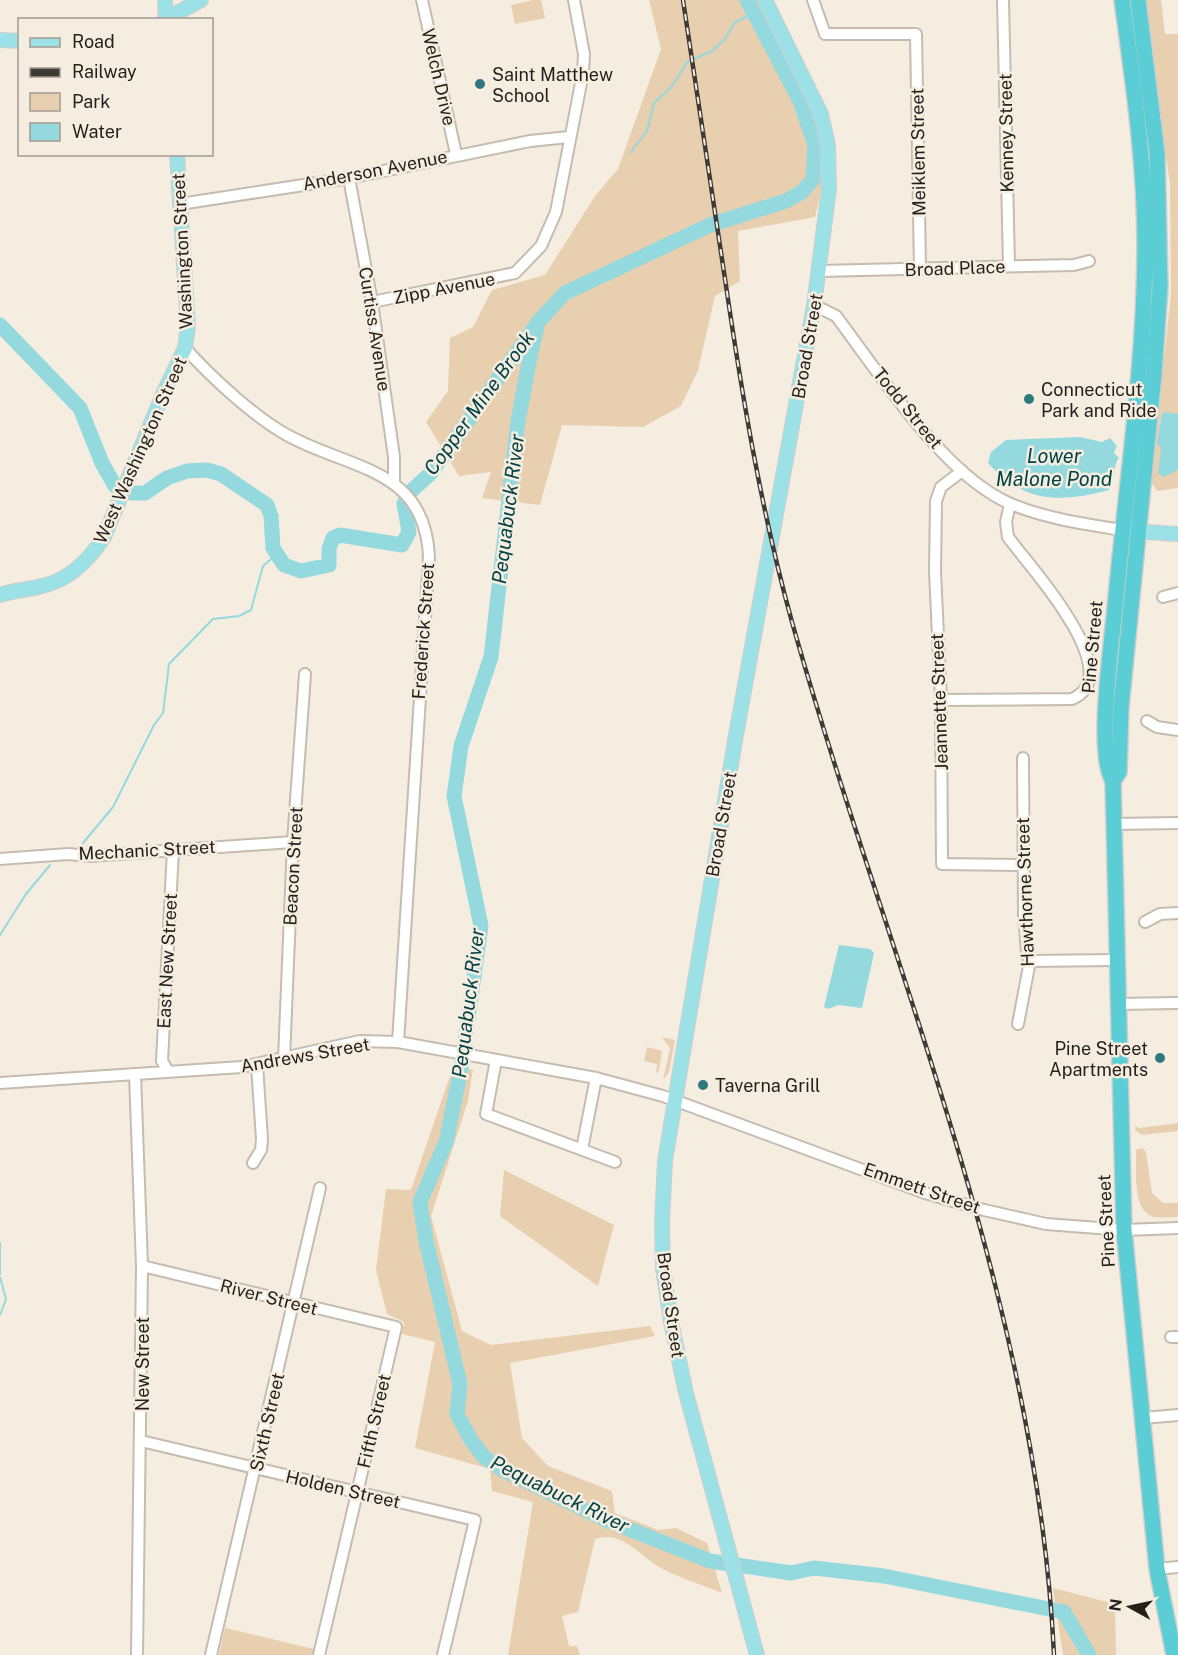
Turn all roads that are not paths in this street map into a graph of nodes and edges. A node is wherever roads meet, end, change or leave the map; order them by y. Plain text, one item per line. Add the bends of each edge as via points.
1 (165, 0) edge
2 (201, 0) edge
3 (422, 0) edge
4 (574, 0) edge
5 (765, 0) edge
6 (813, 0) edge
7 (1003, 0) edge
8 (1122, 0) edge
9 (1138, 0) edge
10 (165, 18) edge
11 (167, 18) edge
12 (0, 40) edge
13 (18, 41) edge
14 (569, 137) junction
15 (456, 154) junction
16 (177, 156) edge
17 (349, 178) junction
18 (180, 204) junction
19 (1089, 261) dead end
20 (1009, 266) junction
21 (820, 270) junction
22 (920, 270) junction
23 (372, 302) junction
24 (814, 305) junction
25 (185, 348) junction
26 (962, 471) junction
27 (394, 482) junction
28 (1010, 504) junction
29 (1122, 530) junction
30 (1138, 532) junction
31 (1178, 534) edge
32 (1178, 593) edge
33 (0, 595) edge
34 (1163, 597) dead end
35 (305, 674) dead end
36 (941, 700) junction
37 (1147, 721) dead end
38 (1178, 730) edge
39 (1023, 758) dead end
40 (1113, 781) junction
41 (1178, 823) edge
42 (1114, 824) junction
43 (293, 842) junction
44 (173, 850) junction
45 (0, 859) edge
46 (1023, 865) junction
47 (1178, 913) edge
48 (1145, 922) dead end
49 (1116, 960) junction
50 (1030, 961) junction
51 (1178, 1003) edge
52 (1117, 1004) junction
53 (1018, 1024) dead end
54 (398, 1042) junction
55 (284, 1059) junction
56 (496, 1060) junction
57 (257, 1065) junction
58 (168, 1071) junction
59 (135, 1074) junction
60 (596, 1078) junction
61 (0, 1083) edge
62 (675, 1101) junction
63 (582, 1149) junction
64 (615, 1162) dead end
65 (253, 1163) dead end
66 (320, 1188) dead end
67 (1178, 1228) edge
68 (1124, 1230) junction
69 (142, 1266) junction
70 (294, 1303) junction
71 (396, 1327) joint
72 (1178, 1415) edge
73 (1143, 1418) junction
74 (141, 1441) junction
75 (256, 1469) junction
76 (358, 1492) junction
77 (1178, 1567) edge
78 (1157, 1569) junction
79 (137, 1655) edge
80 (211, 1655) edge
81 (320, 1655) edge
82 (443, 1655) edge
83 (757, 1655) edge
84 (1174, 1655) edge

1 - 10 main road
2 - 11 main road
3 - 15 street, Welch Drive
4 - 14 street via 585,64
5 - 21 main road, Broad Street via 811,89 828,145 829,189
6 - 22 street, Meiklem Street via 825,34 916,34
7 - 20 street, Kenney Street
8 - 29 highway, Pine Street via 1142,155 1145,242 1140,362
9 - 30 highway, Pine Street via 1157,153 1161,242 1158,332
12 - 13 main road
14 - 15 street, Anderson Avenue
14 - 23 street, Zipp Avenue via 556,212 541,246 515,273
15 - 17 street, Anderson Avenue
16 - 18 main road, Washington Street
17 - 18 street, Anderson Avenue
17 - 23 street, Curtiss Avenue
18 - 25 main road, Washington Street via 188,327
19 - 20 street, Broad Place via 1074,265
20 - 22 street, Broad Place
21 - 22 street, Broad Place
21 - 24 main road, Broad Street
23 - 27 street, Curtiss Avenue via 394,457
24 - 26 street, Todd Street via 836,316 924,430
24 - 62 main road, Broad Street
25 - 27 street, Frederick Street via 227,389 286,435
25 - 33 main road, West Washington Street via 104,537 92,556 72,573 42,586
26 - 28 street, Todd Street
26 - 36 street, Jeannette Street via 941,487 936,501
27 - 54 street, Frederick Street via 414,503 428,537 429,557
28 - 29 street, Todd Street via 1065,522
28 - 36 street via 1008,537 1072,621 1084,645 1088,686 1082,695 1072,699
29 - 30 main road
29 - 40 highway, Pine Street via 1106,730 1107,772
30 - 31 main road
30 - 40 highway, Pine Street via 1119,772
32 - 34 street
35 - 43 street, Beacon Street
36 - 46 street, Jeannette Street via 942,864
37 - 38 street
39 - 46 street, Hawthorne Street
40 - 42 highway, Pine Street
41 - 42 street
42 - 49 highway, Pine Street
43 - 44 street, Mechanic Street
43 - 55 street, Beacon Street
44 - 45 street, Mechanic Street
44 - 58 street, East New Street via 162,1061
46 - 50 street, Hawthorne Street
47 - 48 street via 1160,914
49 - 50 street
49 - 52 highway, Pine Street
50 - 53 street, Hawthorne Street
51 - 52 street
52 - 68 highway, Pine Street
54 - 55 street, Andrews Street via 360,1041
54 - 56 street, Andrews Street
55 - 57 street, Andrews Street
56 - 60 street, Andrews Street
56 - 63 street via 486,1114
57 - 58 street, Andrews Street
57 - 65 street via 262,1139
58 - 59 street, Andrews Street
59 - 61 street, Andrews Street
59 - 69 street, New Street
60 - 62 street, Andrews Street
60 - 63 street
62 - 68 street, Emmett Street via 984,1210 1046,1224
62 - 83 main road, Broad Street via 665,1161 663,1268 676,1353
63 - 64 street
66 - 70 street, Sixth Street
67 - 68 street, Emmett Street
68 - 73 highway, Pine Street
69 - 70 street, River Street
69 - 74 street, New Street
70 - 71 street, River Street
70 - 75 street, Sixth Street
71 - 76 street, Fifth Street
72 - 73 street
73 - 78 highway, Pine Street
74 - 75 street, Holden Street
74 - 79 street, New Street
75 - 76 street, Holden Street
75 - 80 street, Sixth Street
76 - 81 street, Fifth Street
76 - 82 street, Holden Street via 475,1520
77 - 78 street
78 - 84 highway, Pine Street

